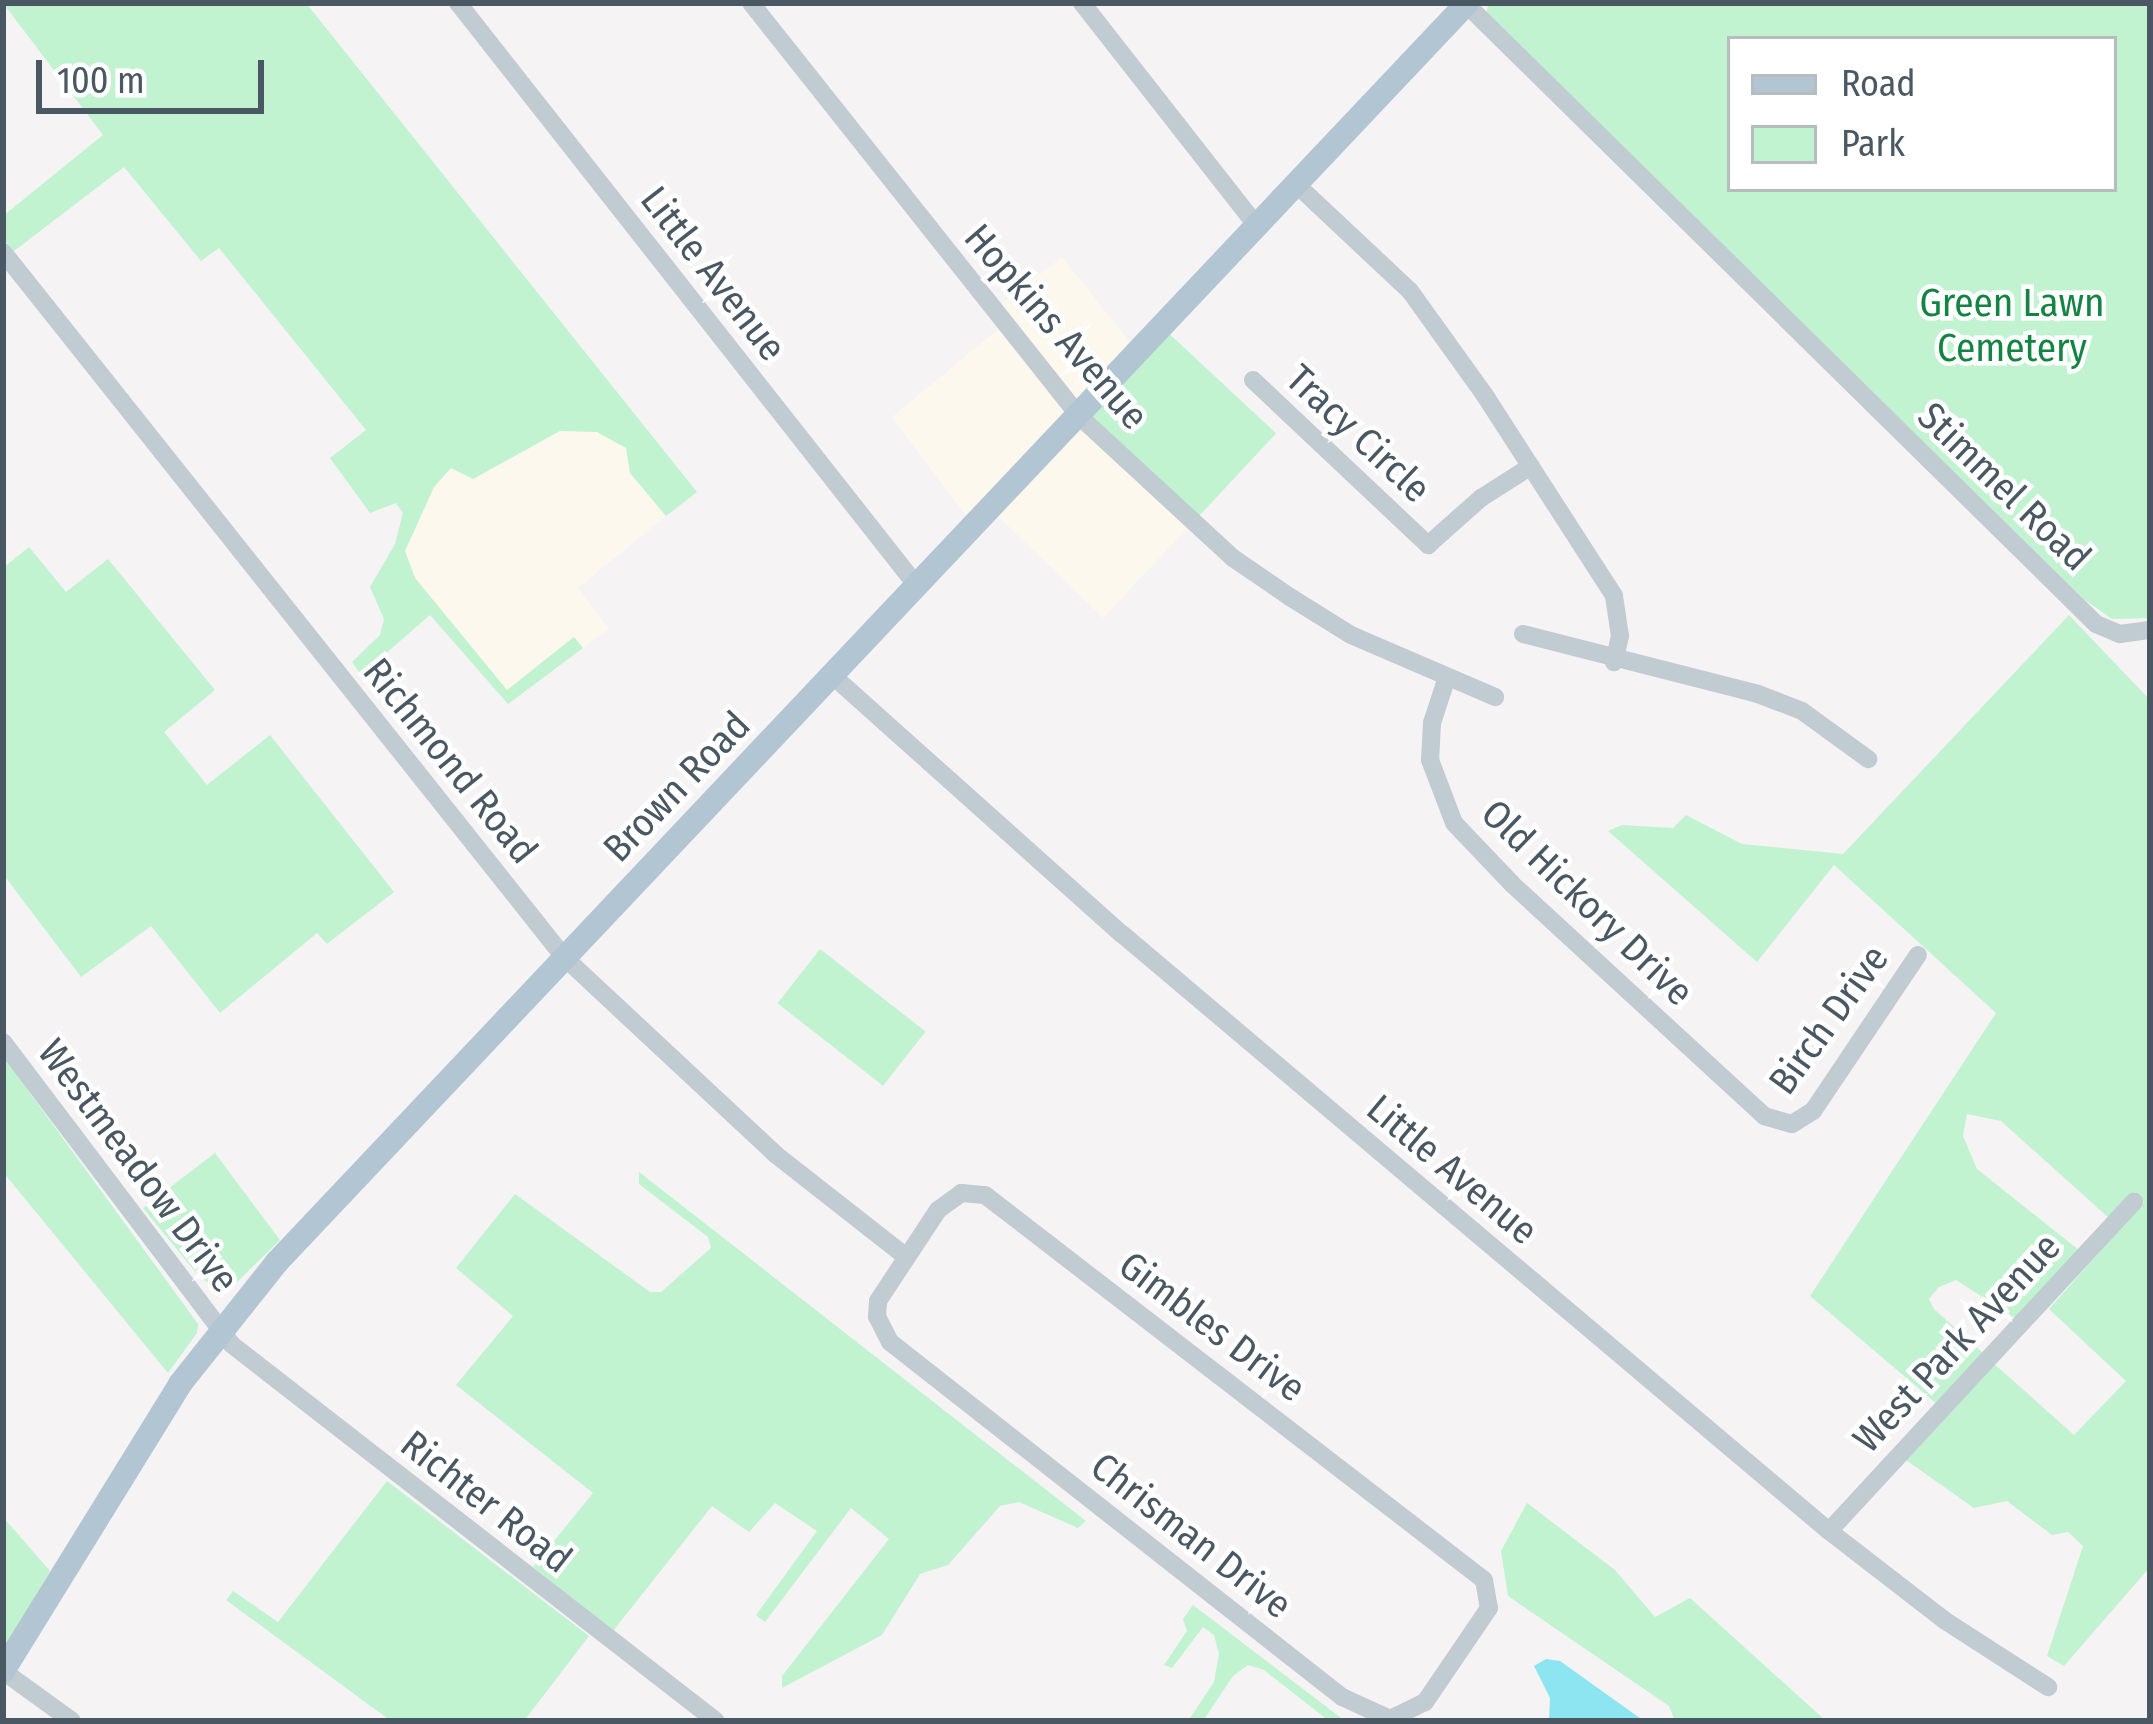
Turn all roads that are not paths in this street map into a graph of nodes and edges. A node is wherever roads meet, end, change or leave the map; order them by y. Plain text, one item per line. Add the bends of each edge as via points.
1 (458, 3) edge
2 (751, 3) edge
3 (1082, 3) edge
4 (1466, 3) edge
5 (1296, 184) junction
6 (1257, 226) junction
7 (3, 252) edge
8 (1253, 380) dead end
9 (1079, 416) junction
10 (1531, 466) junction
11 (917, 586) junction
12 (2150, 630) edge
13 (1523, 634) dead end
14 (1614, 662) junction
15 (833, 676) junction
16 (1447, 677) junction
17 (1496, 697) dead end
18 (1868, 759) dead end
19 (1918, 955) dead end
20 (564, 957) junction
21 (3, 1042) edge
22 (1792, 1124) joint
23 (2134, 1202) dead end
24 (904, 1255) junction
25 (219, 1330) junction
26 (1829, 1531) junction
27 (1484, 1580) joint
28 (3, 1671) edge
29 (2048, 1687) dead end
30 (72, 1721) edge
31 (716, 1721) edge

1 - 11 street, Little Avenue
2 - 9 street, Hopkins Avenue
3 - 6 street
4 - 5 main road, Brown Road
4 - 12 street, Stimmel Road via 2096,624 2120,634
5 - 6 main road, Brown Road
5 - 10 street via 1410,291
6 - 9 main road, Brown Road
7 - 20 street, Richmond Road
8 - 10 street, Tracy Circle via 1428,545
9 - 11 main road, Brown Road
9 - 16 street, Hopkins Avenue via 1233,558 1351,635
10 - 14 street via 1614,596 1621,636
11 - 15 main road, Brown Road
13 - 14 street
14 - 18 street via 1758,694 1802,711
15 - 20 main road, Brown Road
15 - 26 street, Little Avenue via 1122,934
16 - 17 street, Hopkins Avenue
16 - 22 street, Old Hickory Drive via 1430,760 1454,823 1763,1116
19 - 22 street, Birch Drive via 1813,1111
20 - 24 street, Richmond Road via 775,1154
20 - 25 main road, Brown Road
21 - 25 street, Westmeadow Drive
23 - 26 street, West Park Avenue
24 - 27 street, Gimbles Drive via 938,1210 962,1193 986,1195
24 - 27 street, Chrisman Drive via 878,1301 890,1342 1364,1710 1390,1719 1425,1702 1489,1608
25 - 28 main road, Brown Road
25 - 31 street, Richter Road
26 - 29 street, Little Avenue
28 - 30 street

